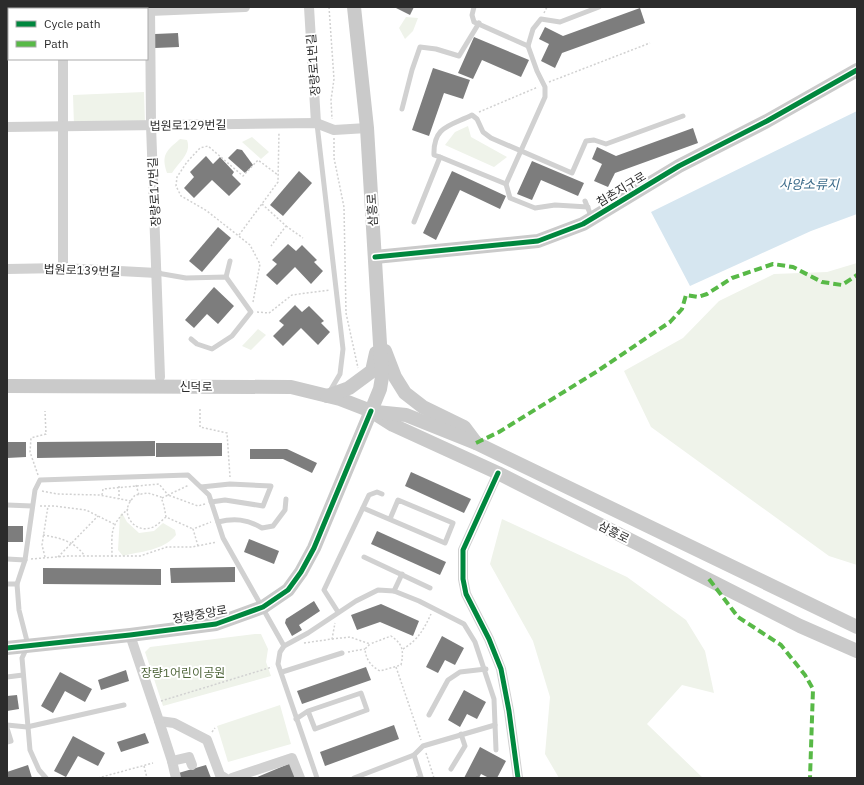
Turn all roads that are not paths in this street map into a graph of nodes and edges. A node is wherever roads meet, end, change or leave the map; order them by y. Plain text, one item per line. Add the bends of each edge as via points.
1 (245, 7) edge
2 (309, 7) edge
3 (354, 7) edge
4 (474, 7) edge
5 (600, 7) edge
6 (150, 9) edge
7 (479, 23) junction
8 (528, 46) junction
9 (63, 60) edge
10 (857, 70) edge
11 (402, 109) dead end
12 (683, 116) dead end
13 (316, 122) junction
14 (151, 125) junction
15 (7, 127) edge
16 (64, 127) junction
17 (367, 128) junction
18 (520, 150) junction
19 (440, 157) junction
20 (506, 184) junction
21 (585, 201) dead end
22 (590, 213) junction
23 (414, 222) dead end
24 (375, 257) junction
25 (230, 261) dead end
26 (63, 268) junction
27 (7, 269) edge
28 (157, 273) junction
29 (226, 277) junction
30 (380, 335) junction
31 (191, 339) dead end
32 (160, 377) dead end
33 (12, 386) edge
34 (327, 396) junction
35 (371, 411) junction
36 (476, 443) junction
37 (498, 474) junction
38 (201, 487) junction
39 (382, 494) dead end
40 (286, 499) dead end
41 (211, 502) junction
42 (7, 505) edge
43 (32, 506) junction
44 (363, 508) junction
45 (390, 520) junction
46 (218, 522) junction
47 (364, 557) dead end
48 (7, 559) edge
49 (25, 560) junction
50 (402, 574) junction
51 (7, 584) edge
52 (17, 584) junction
53 (430, 588) dead end
54 (394, 591) junction
55 (263, 607) junction
56 (338, 612) junction
57 (857, 627) edge
58 (130, 635) junction
59 (28, 645) junction
60 (284, 646) junction
61 (7, 648) edge
62 (857, 652) edge
63 (342, 653) road end
64 (486, 669) junction
65 (282, 672) junction
66 (23, 675) junction
67 (7, 677) edge
68 (124, 706) dead end
69 (308, 711) junction
70 (429, 715) dead end
71 (296, 719) junction
72 (159, 721) junction
73 (495, 724) junction
74 (7, 725) edge
75 (27, 727) junction
76 (7, 728) edge
77 (461, 734) junction
78 (7, 742) edge
79 (496, 750) dead end
80 (414, 755) junction
81 (172, 760) junction
82 (192, 765) dead end
83 (452, 769) dead end
84 (46, 778) edge
85 (176, 778) edge
86 (225, 778) edge
87 (232, 778) edge
88 (300, 778) edge
89 (317, 778) edge
90 (354, 778) edge
91 (418, 778) edge
92 (518, 778) edge

1 - 6 street
2 - 13 street, 장량로1번길
3 - 17 main road, 삼흥로
4 - 7 lane via 474,22
5 - 8 lane via 560,22 541,19 533,29
6 - 14 street, 장량로17번길
7 - 8 lane
7 - 11 lane via 458,56 420,47
8 - 18 lane via 544,84 545,97
9 - 16 street
10 - 22 main road, 침촌지구로 via 767,122
12 - 18 lane via 606,144 594,140 586,141 572,173
13 - 14 street, 법원로129번길
13 - 17 street, 법원로129번길 via 333,127
13 - 34 lane via 343,348 340,374
14 - 16 street, 법원로129번길
14 - 28 street, 장량로17번길
15 - 16 street, 법원로129번길
16 - 26 street
17 - 24 main road, 삼흥로
18 - 19 lane via 491,138 483,132 477,119 472,115 438,132 434,155
18 - 20 lane
19 - 20 lane
19 - 23 lane
20 - 22 lane via 510,198 531,208 555,205
21 - 22 lane
22 - 24 main road, 침촌지구로 via 583,224 538,241
24 - 30 main road, 삼흥로
25 - 29 lane
26 - 27 street, 법원로139번길
26 - 28 street, 법원로139번길
28 - 29 lane via 186,278
28 - 32 street, 장량로17번길
29 - 31 lane via 250,312 232,336 212,348 197,344
30 - 34 main road via 372,371 349,388
30 - 35 main road, 삼흥로 via 382,377
30 - 36 main road via 395,377 405,393 423,407 464,427
33 - 34 main road, 신덕로 via 291,387
34 - 35 main road, 신덕로
35 - 36 main road, 삼흥로 via 406,415
35 - 37 main road, 삼흥로 via 393,425
35 - 55 main road, 장량중앙로 via 314,548 301,572 288,590
36 - 57 main road, 삼흥로
37 - 62 main road, 삼흥로 via 800,626
37 - 92 street via 463,550 463,579 466,594 501,669
38 - 41 lane via 209,495
38 - 41 lane via 230,484 271,486 263,506 225,500
38 - 43 lane via 188,475 40,480
39 - 44 lane via 377,492 369,495
40 - 46 lane via 285,510 273,526 262,528 253,522 233,519
41 - 46 lane
42 - 43 lane
43 - 49 lane
44 - 45 lane
44 - 56 lane via 324,590
45 - 45 lane via 445,543 453,524 398,500
46 - 55 lane via 225,541
47 - 50 lane
48 - 49 lane
49 - 52 lane
50 - 53 lane
50 - 54 lane
51 - 52 lane
52 - 59 lane via 20,615
54 - 56 lane via 378,590
54 - 64 lane via 464,624
55 - 58 main road, 장량중앙로 via 216,624
55 - 60 lane
56 - 60 lane
58 - 59 main road, 장량중앙로
58 - 72 street
59 - 61 main road, 장량중앙로
59 - 66 lane via 22,658
60 - 65 lane via 278,664
63 - 65 lane
64 - 70 lane via 460,672 448,680
64 - 73 lane via 494,699
65 - 71 lane
66 - 67 lane
66 - 75 lane
68 - 75 lane
69 - 69 lane via 361,693 367,710 315,729
69 - 71 lane
71 - 89 lane
72 - 81 street
72 - 86 street via 174,723 207,740 220,775
73 - 77 lane
73 - 79 lane
74 - 75 lane
75 - 84 lane via 30,750 39,770
76 - 78 lane via 11,741
77 - 80 lane via 423,746
77 - 83 lane via 465,746
80 - 90 lane
80 - 91 lane via 421,777
81 - 82 street via 189,758
81 - 85 street
87 - 88 street via 292,758

